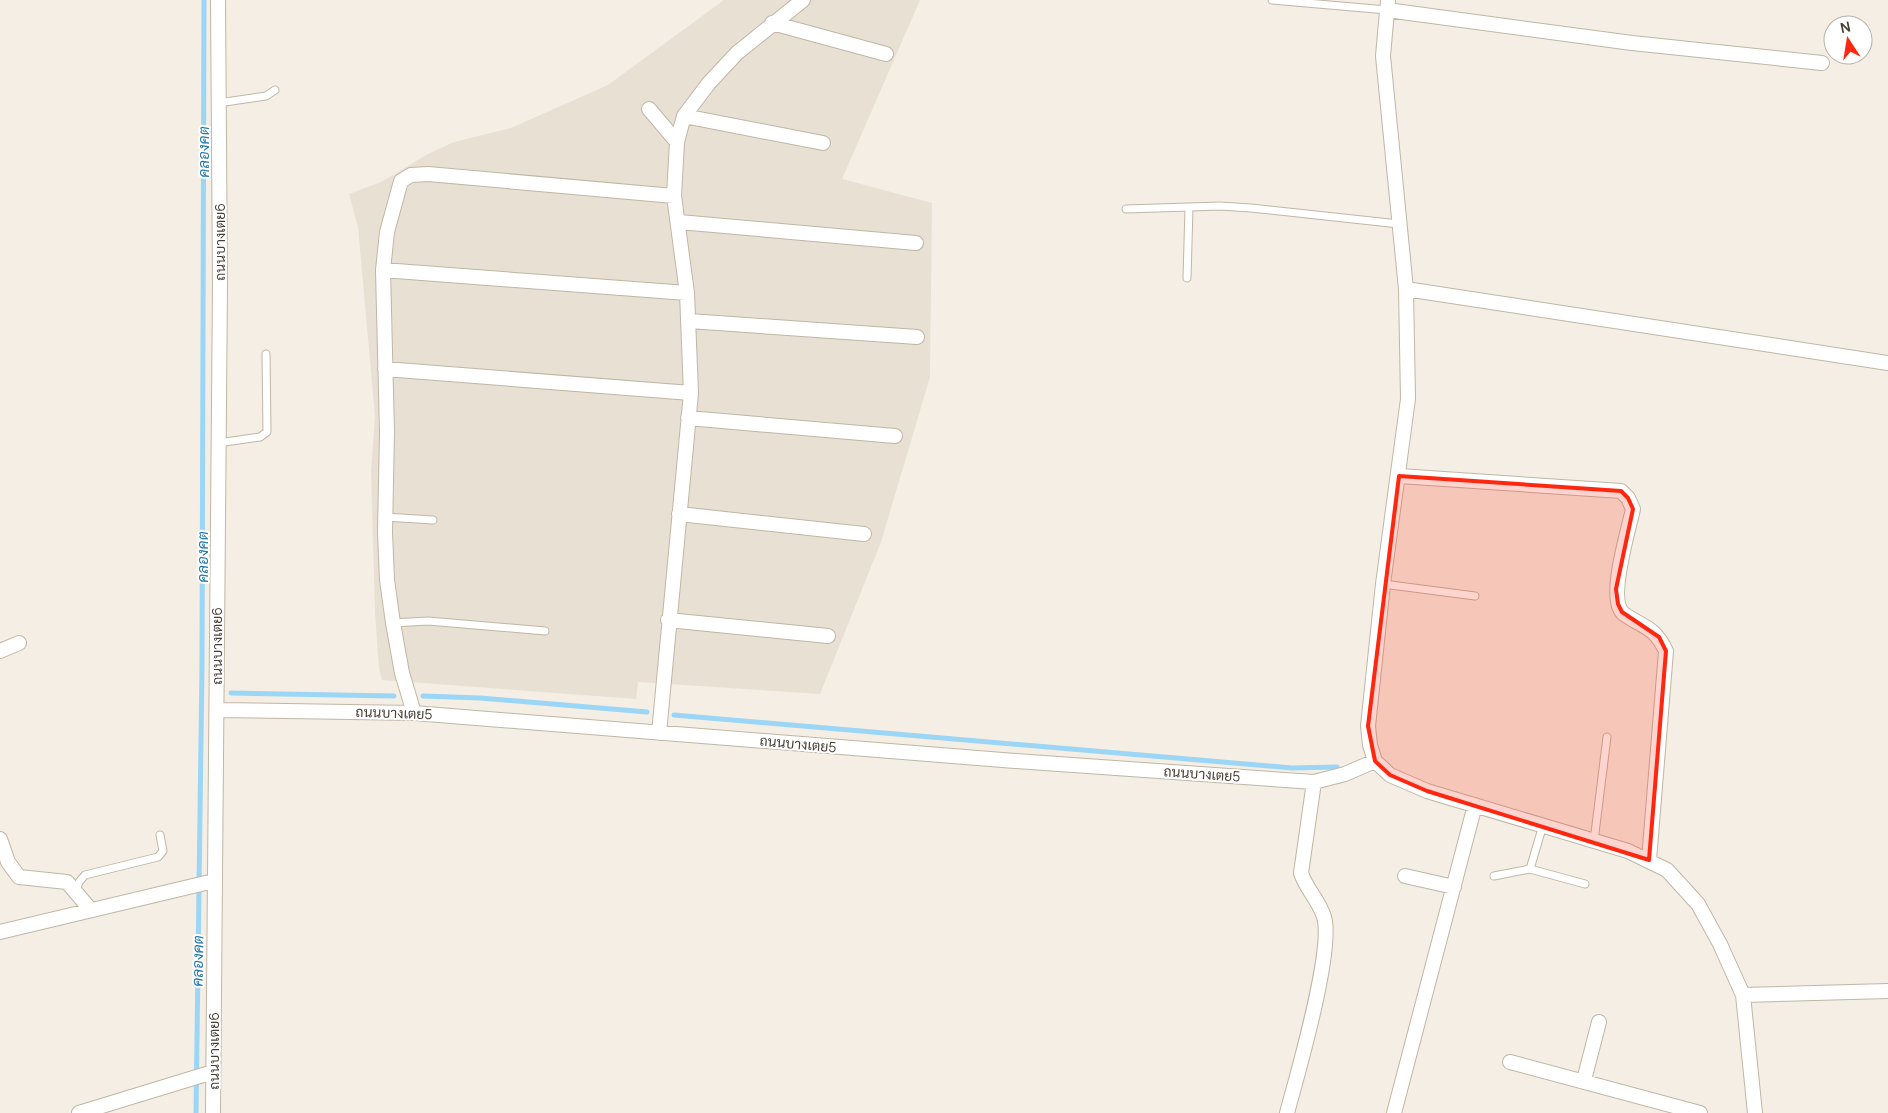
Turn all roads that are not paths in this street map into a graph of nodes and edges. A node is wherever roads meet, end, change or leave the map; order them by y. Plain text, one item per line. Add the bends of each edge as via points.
1 (218, 0) edge
2 (803, 0) edge
3 (1272, 0) edge
4 (1388, 5) edge
5 (772, 23) junction
6 (886, 54) dead end
7 (1822, 63) dead end
8 (275, 90) dead end
9 (218, 103) junction
10 (649, 109) dead end
11 (684, 116) junction
12 (677, 142) junction
13 (823, 143) dead end
14 (674, 196) junction
15 (1189, 208) junction
16 (1126, 209) dead end
17 (679, 222) junction
18 (1399, 224) junction
19 (916, 243) dead end
20 (383, 270) junction
21 (1187, 278) dead end
22 (1406, 289) junction
23 (687, 293) junction
24 (689, 321) junction
25 (917, 337) dead end
26 (266, 354) dead end
27 (1888, 363) edge
28 (385, 369) junction
29 (691, 393) junction
30 (688, 418) junction
31 (895, 436) dead end
32 (218, 443) junction
33 (1399, 476) junction
34 (679, 514) junction
35 (385, 517) junction
36 (433, 520) dead end
37 (864, 534) dead end
38 (1383, 584) junction
39 (1475, 596) dead end
40 (668, 620) junction
41 (393, 623) junction
42 (545, 631) dead end
43 (828, 636) dead end
44 (19, 643) dead end
45 (0, 651) edge
46 (216, 710) junction
47 (414, 713) junction
48 (659, 733) junction
49 (1607, 737) dead end
50 (1375, 761) junction
51 (1314, 782) junction
52 (1475, 804) junction
53 (1543, 825) junction
54 (160, 835) dead end
55 (0, 839) edge
56 (1594, 840) junction
57 (1649, 860) junction
58 (1530, 869) junction
59 (1405, 876) dead end
60 (1494, 876) dead end
61 (212, 882) junction
62 (1586, 884) dead end
63 (1454, 887) junction
64 (76, 891) junction
65 (90, 909) junction
66 (0, 932) edge
67 (1888, 991) edge
68 (1743, 995) junction
69 (1599, 1022) dead end
70 (1510, 1062) dead end
71 (210, 1073) junction
72 (1584, 1080) junction
73 (78, 1113) edge
74 (213, 1113) edge
75 (1287, 1113) edge
76 (1394, 1113) edge
77 (1700, 1113) edge
78 (1756, 1113) edge

1 - 9 street, ถนนบางเตย6
2 - 5 street
3 - 4 lane
4 - 7 street via 1632,43
4 - 18 street via 1383,56
5 - 6 street
5 - 11 street via 737,53
8 - 9 lane via 266,96
9 - 32 street, ถนนบางเตย6
10 - 12 street
11 - 12 street
11 - 13 street
12 - 14 street
14 - 17 street
14 - 20 street via 412,175 402,181 387,232
15 - 16 lane
15 - 18 lane via 1251,208
15 - 21 lane
17 - 19 street
17 - 23 street
18 - 22 street
20 - 23 street
20 - 28 street
22 - 27 street
22 - 33 street via 1408,399
23 - 24 street
24 - 25 street
24 - 29 street
26 - 32 lane via 267,432 260,437
28 - 29 street
28 - 35 street
29 - 30 street
30 - 31 street
30 - 34 street
32 - 46 street, ถนนบางเตย6
33 - 38 street
33 - 57 street via 1621,491 1628,498 1633,509 1616,589 1618,604 1622,612 1659,637 1666,651
34 - 37 street
34 - 40 street
35 - 36 lane
35 - 41 street via 387,580
38 - 39 lane
38 - 50 street via 1368,726
40 - 43 street
40 - 48 street
41 - 42 lane via 428,621
41 - 47 street via 402,673
44 - 45 street
46 - 47 street, ถนนบางเตย5
46 - 61 street, ถนนบางเตย6
47 - 48 street, ถนนบางเตย5
48 - 51 street, ถนนบางเตย5
49 - 56 lane
50 - 51 street, ถนนบางเตย5
50 - 52 street via 1390,775 1426,791
51 - 75 street via 1301,873 1325,918 1326,936 1318,988
52 - 53 street
52 - 63 street
53 - 56 street
53 - 58 lane
54 - 64 lane via 163,850 158,858 85,875
55 - 64 street via 8,862 19,877 67,882
56 - 57 street
57 - 68 street via 1667,870 1698,904
58 - 60 lane
58 - 62 lane
59 - 63 street
61 - 65 street
61 - 71 street, ถนนบางเตย6
63 - 76 street
64 - 65 street
65 - 66 street
67 - 68 street
68 - 78 street
69 - 72 street
70 - 72 street
71 - 73 street
71 - 74 street, ถนนบางเตย6
72 - 77 street

